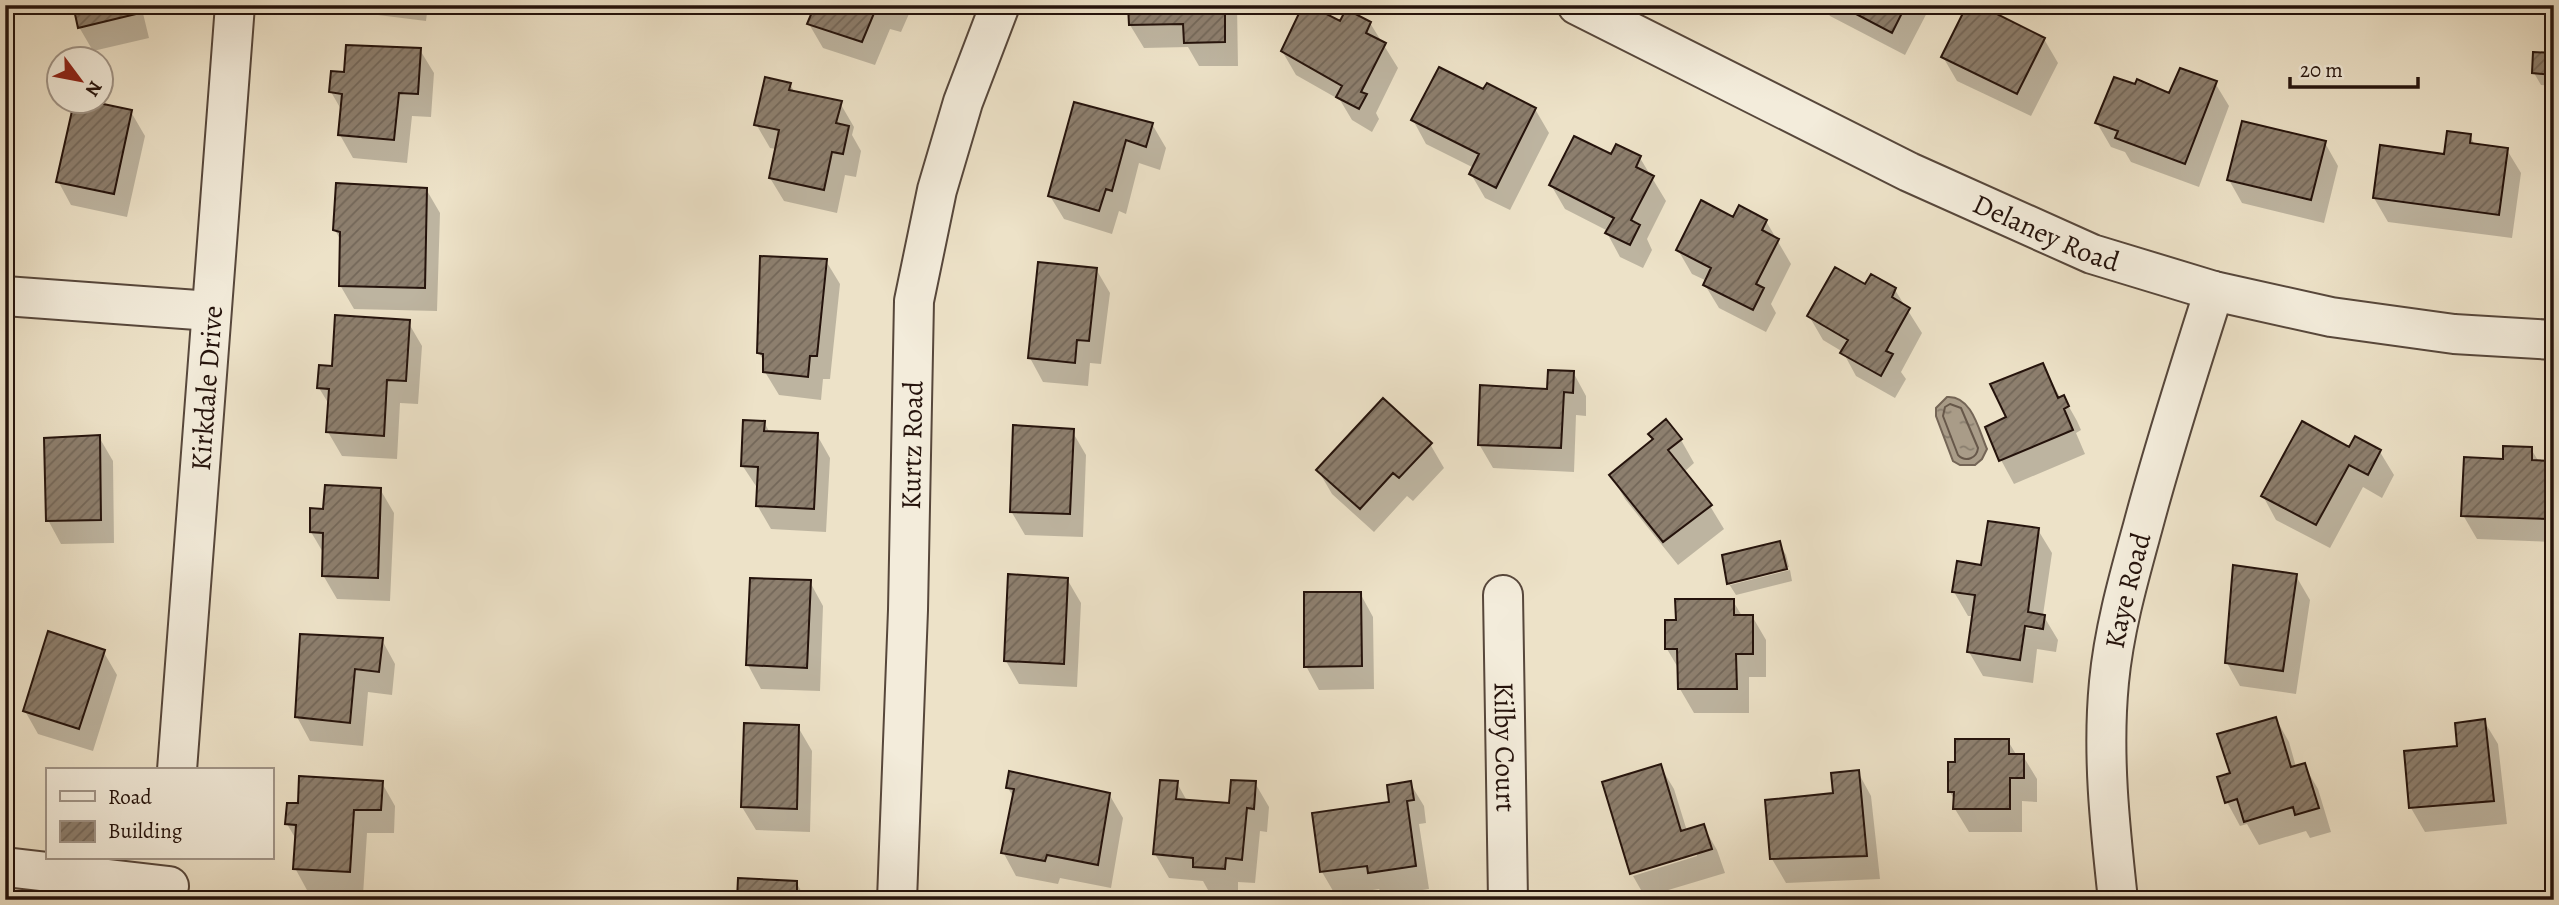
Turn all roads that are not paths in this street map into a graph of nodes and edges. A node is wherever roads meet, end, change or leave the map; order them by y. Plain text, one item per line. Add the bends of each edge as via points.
1 (234, 5) edge
2 (1000, 5) edge
3 (1577, 5) edge
4 (2214, 291) junction
5 (5, 296) edge
6 (211, 311) junction
7 (2554, 340) edge
8 (1503, 595) dead end
9 (177, 768) edge
10 (5, 867) edge
11 (169, 881) edge
12 (897, 900) edge
13 (1508, 900) edge
14 (2118, 900) edge

1 - 6 street, Kirkdale Drive
2 - 12 street, Kurtz Road via 962,102 937,190 914,301
3 - 4 street, Delaney Road via 1909,172 2055,238
4 - 7 street, Delaney Road via 2331,317 2454,334
4 - 14 street, Kaye Road via 2166,440 2126,587 2109,682 2108,812
5 - 6 street
6 - 9 street, Kirkdale Drive
8 - 13 street, Kilby Court
10 - 11 street

